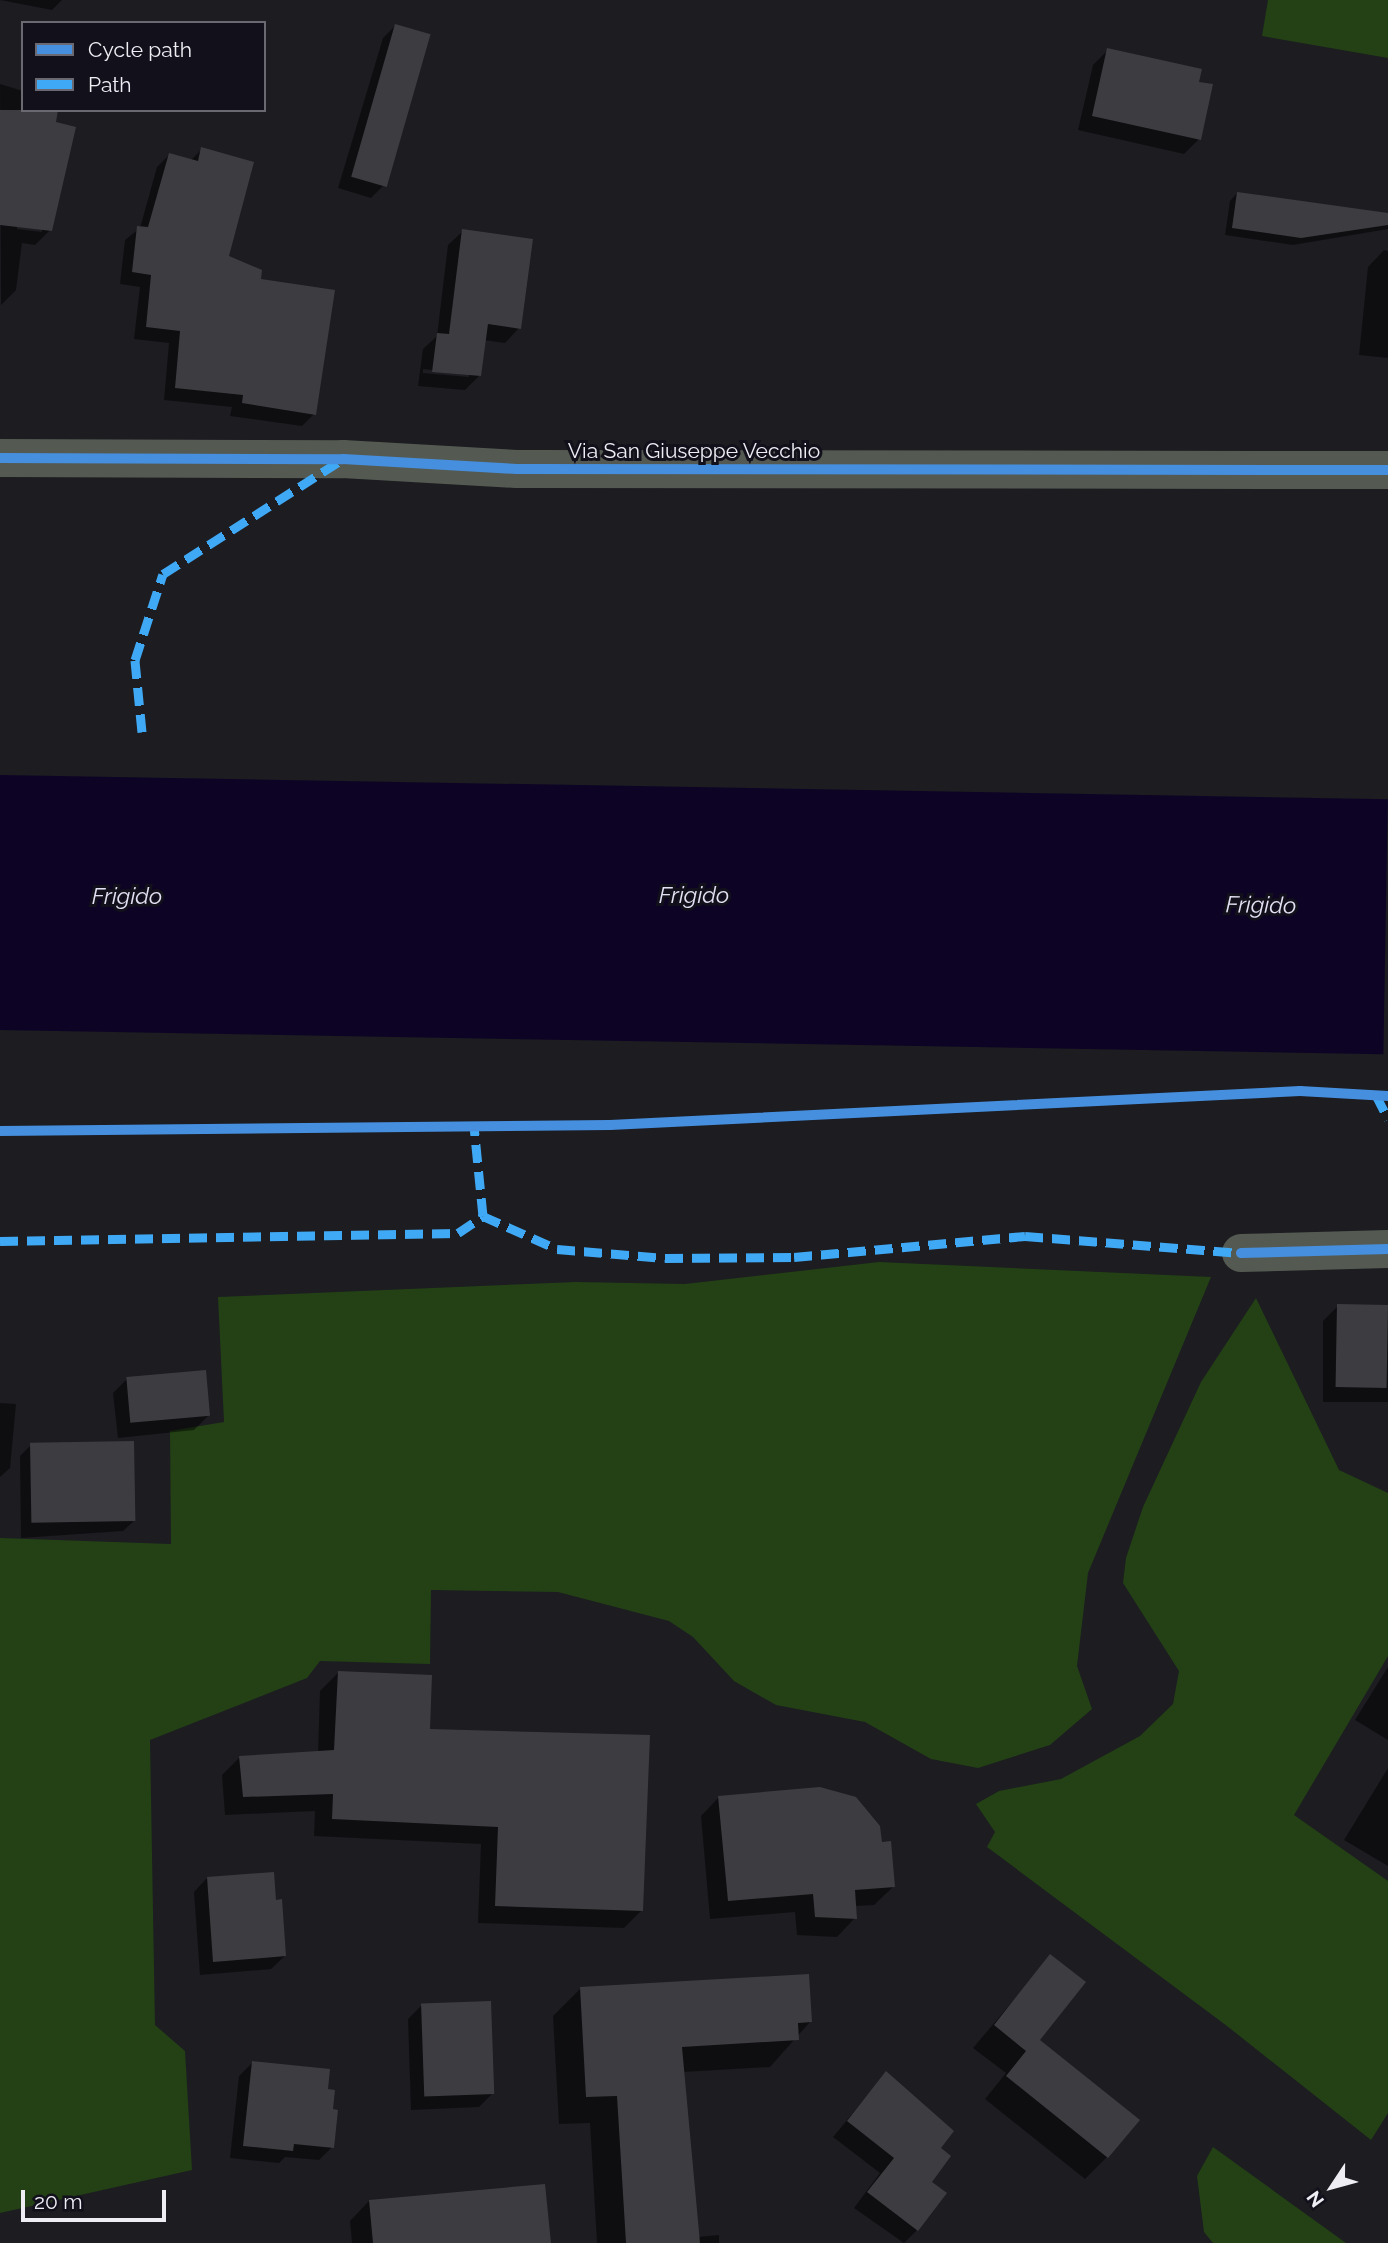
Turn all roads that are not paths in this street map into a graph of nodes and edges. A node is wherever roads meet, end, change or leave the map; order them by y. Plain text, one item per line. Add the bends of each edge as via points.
1 (0, 458) edge
2 (1388, 470) edge
3 (1388, 1249) edge
4 (1241, 1253) dead end

1 - 2 street, Via San Giuseppe Vecchio via 343,458 517,469
3 - 4 street

